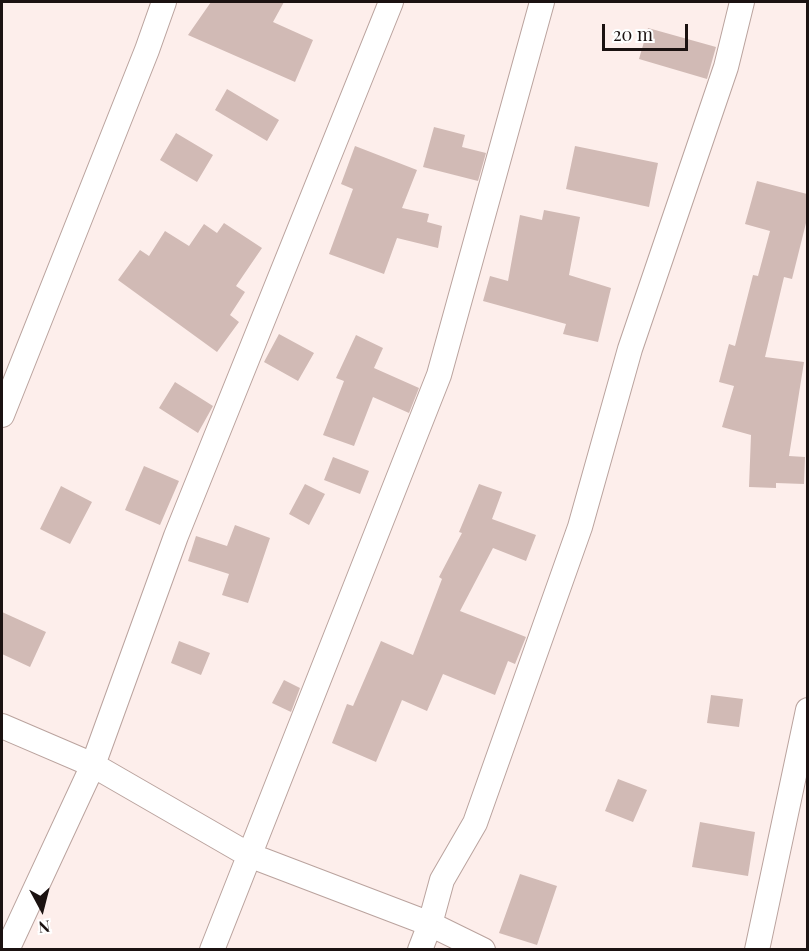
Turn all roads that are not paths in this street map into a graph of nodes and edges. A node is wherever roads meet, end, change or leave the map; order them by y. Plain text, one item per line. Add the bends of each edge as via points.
1 (164, 2) edge
2 (391, 2) edge
3 (542, 2) edge
4 (742, 2) edge
5 (2, 415) edge
6 (807, 710) edge
7 (2, 726) edge
8 (93, 765) junction
9 (249, 855) junction
10 (430, 924) junction
11 (7, 950) edge
12 (212, 950) edge
13 (420, 950) edge
14 (483, 950) edge
15 (757, 950) edge

1 - 5 street
2 - 8 street via 176,536
3 - 9 street via 439,375
4 - 10 street via 726,67 630,349 580,526 475,823 442,880
6 - 15 street
7 - 8 street
8 - 9 street
8 - 11 street
9 - 10 street
9 - 12 street
10 - 13 street
10 - 14 street

